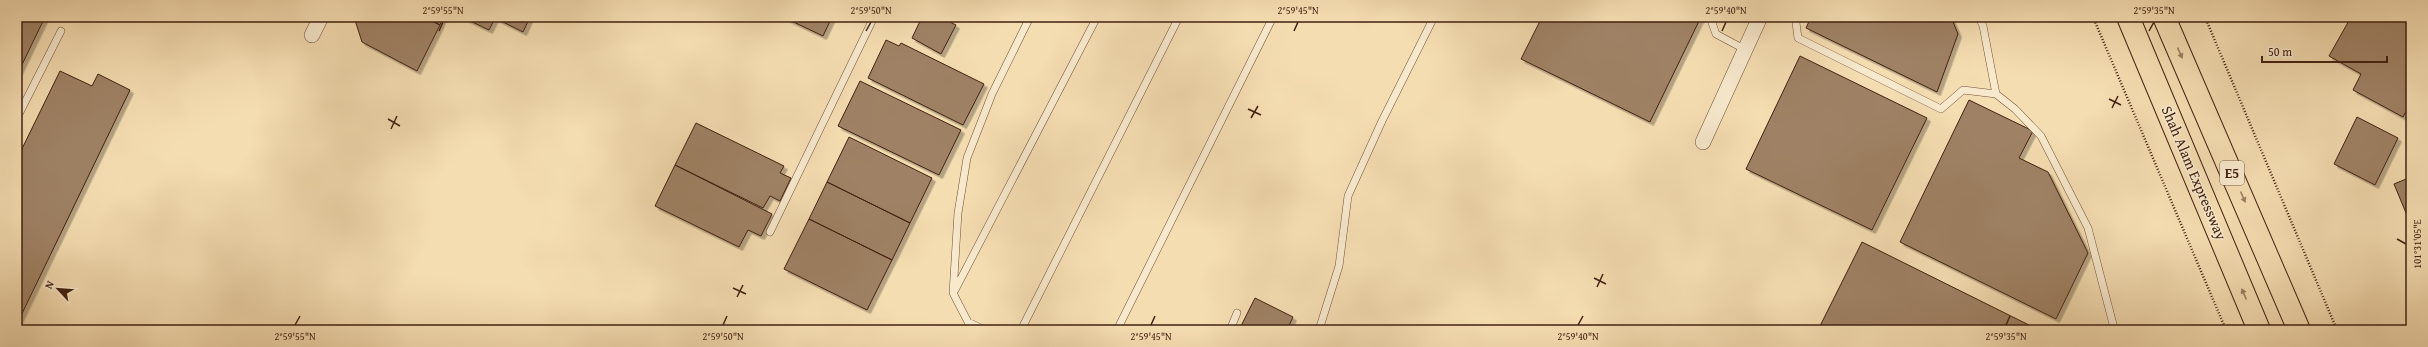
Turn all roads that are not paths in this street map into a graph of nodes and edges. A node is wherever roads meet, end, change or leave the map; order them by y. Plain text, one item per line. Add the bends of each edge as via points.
1 (321, 17) edge
2 (874, 17) edge
3 (1030, 17) edge
4 (1097, 17) edge
5 (1179, 17) edge
6 (1273, 17) edge
7 (1434, 17) edge
8 (1710, 17) edge
9 (1760, 17) edge
10 (1798, 17) edge
11 (1978, 17) edge
12 (2128, 17) edge
13 (2164, 17) edge
14 (61, 31) dead end
15 (312, 35) dead end
16 (1744, 49) junction
17 (1996, 94) junction
18 (17, 118) edge
19 (1703, 142) dead end
20 (770, 232) dead end
21 (953, 293) junction
22 (1237, 313) dead end
23 (2114, 328) dead end
24 (985, 330) edge
25 (1020, 330) edge
26 (1117, 330) edge
27 (1230, 330) edge
28 (1319, 330) edge
29 (2260, 330) edge
30 (2299, 330) edge

1 - 15 street
2 - 20 lane
3 - 21 lane via 992,94 967,158 958,213
4 - 21 lane
5 - 25 lane
6 - 26 lane
7 - 28 lane via 1348,196 1339,266
8 - 16 lane via 1716,34
9 - 16 street
10 - 17 lane via 1798,38 1941,109 1963,90
11 - 17 lane via 1983,26
29 -> 12 highway, Shah Alam Expressway / E5
13 -> 30 highway, E5
14 - 18 lane
16 - 19 street
17 - 23 lane via 2041,136 2084,221
21 - 24 lane via 968,322
22 - 27 lane

